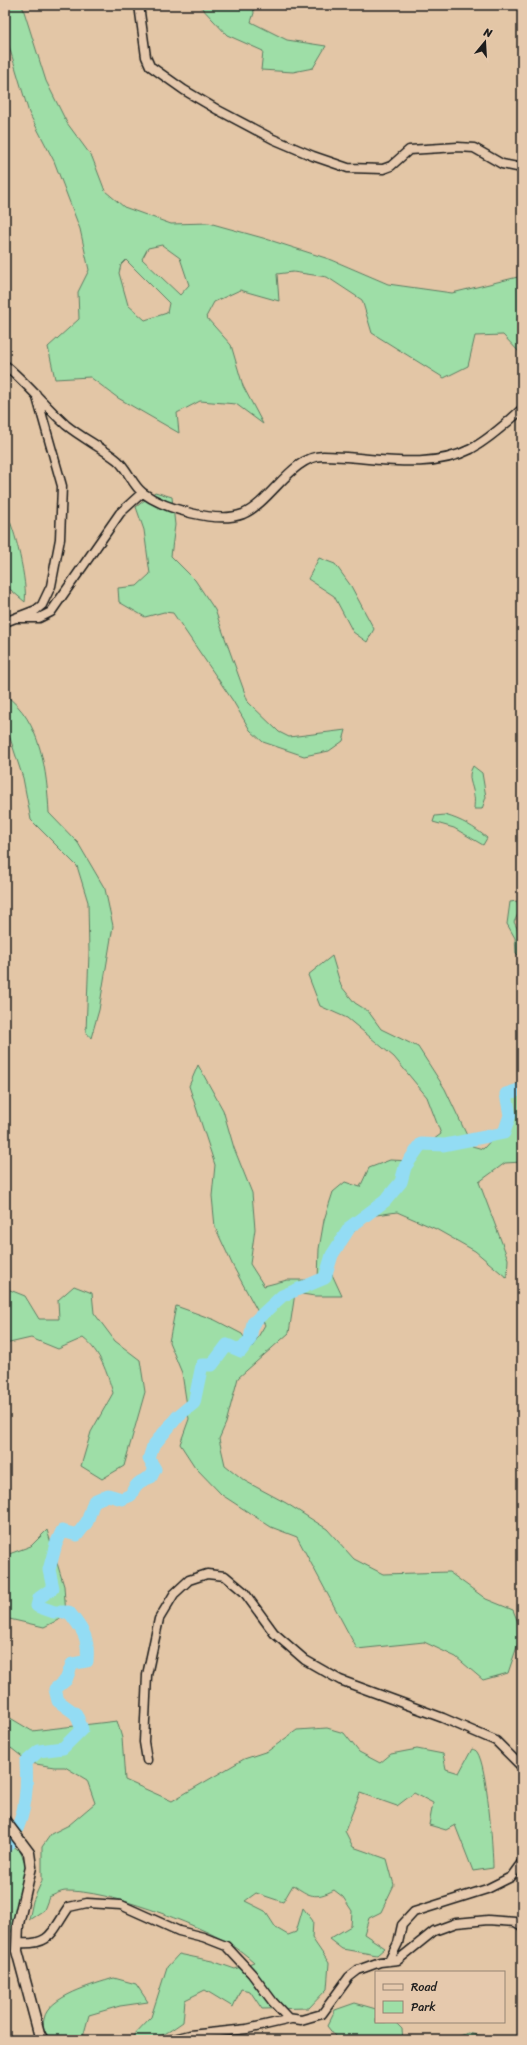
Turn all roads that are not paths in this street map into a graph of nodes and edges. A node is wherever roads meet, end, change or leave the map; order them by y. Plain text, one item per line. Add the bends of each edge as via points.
1 (138, 5) edge
2 (522, 168) edge
3 (5, 365) edge
4 (36, 393) junction
5 (522, 409) edge
6 (142, 493) junction
7 (5, 617) edge
8 (16, 618) junction
9 (5, 622) edge
10 (147, 1760) dead end
11 (522, 1767) edge
12 (5, 1821) edge
13 (522, 1862) edge
14 (522, 1926) edge
15 (18, 1944) junction
16 (389, 1961) junction
17 (291, 2019) junction
18 (43, 2040) edge
19 (170, 2040) edge

1 - 2 street via 146,57 150,66 218,110 273,139 313,156 348,168 383,169 391,166 409,150 458,146 474,148 502,164
3 - 4 street
4 - 6 street via 68,426 123,466
4 - 8 street via 62,486 60,540 53,579 44,601 36,610
5 - 6 street via 476,446 445,458 386,461 321,456 309,459 294,470 259,505 235,516 209,517 166,505
6 - 8 street via 120,514 50,612 39,618
7 - 8 street
8 - 9 street
10 - 11 street via 144,1742 147,1675 159,1619 174,1594 189,1580 207,1574 225,1576 244,1592 274,1633 305,1660 340,1680 443,1718 496,1741
12 - 15 street via 28,1853 31,1868 18,1924
13 - 16 street via 511,1877 487,1889 414,1912 402,1925 398,1943
14 - 16 street via 515,1922 488,1920 456,1923 434,1931 398,1960
15 - 17 street via 32,1944 50,1937 69,1907 87,1903 121,1906 179,1931 226,1946 273,2002
15 - 18 street via 17,1951
16 - 17 street via 358,1970 349,1977 322,2014 301,2020
17 - 19 street via 246,2029 190,2035

